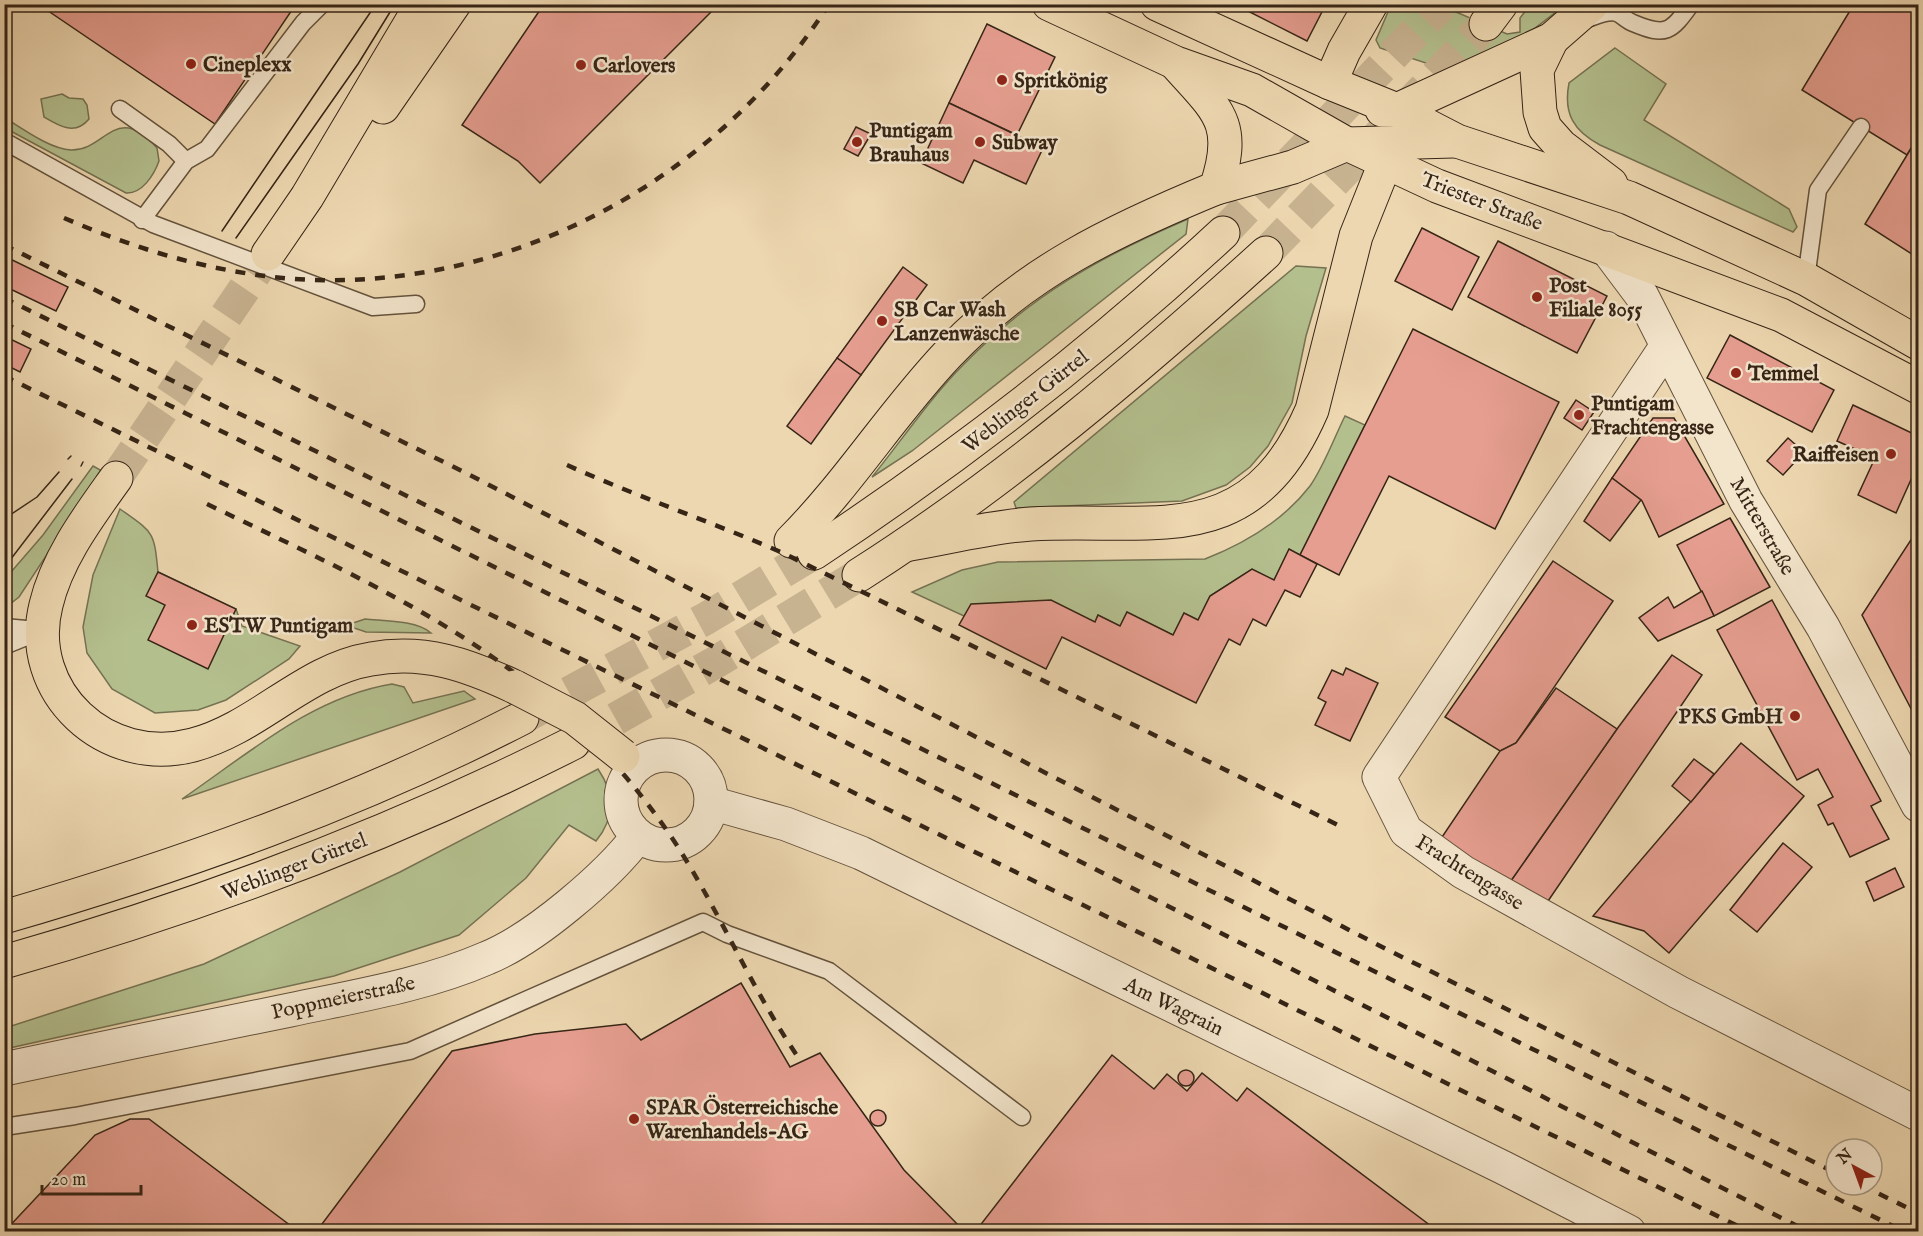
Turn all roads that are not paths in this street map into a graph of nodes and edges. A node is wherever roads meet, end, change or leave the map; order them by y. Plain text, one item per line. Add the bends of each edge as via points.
1 (322, 4) edge
2 (422, 4) edge
3 (454, 4) edge
4 (1049, 4) edge
5 (1157, 4) edge
6 (1371, 4) edge
7 (1691, 4) edge
8 (1571, 23) edge
9 (1176, 63) junction
10 (1339, 96) junction
11 (1273, 101) junction
12 (120, 109) dead end
13 (1397, 110) junction
14 (1861, 127) dead end
15 (4, 141) edge
16 (1457, 141) junction
17 (1367, 149) junction
18 (186, 161) junction
19 (1216, 188) junction
20 (307, 197) junction
21 (1629, 198) junction
22 (142, 220) junction
23 (1223, 233) tunnel mouth
24 (1606, 249) junction
25 (1266, 253) tunnel mouth
26 (268, 254) tunnel mouth
27 (1806, 279) junction
28 (416, 304) dead end
29 (1918, 343) edge
30 (1666, 347) junction
31 (1918, 387) edge
32 (116, 478) tunnel mouth
33 (905, 545) junction
34 (859, 575) tunnel mouth
35 (4, 627) edge
36 (41, 631) junction
37 (4, 646) edge
38 (519, 702) junction
39 (573, 743) tunnel mouth
40 (628, 762) junction
41 (711, 803) junction
42 (1918, 805) edge
43 (638, 836) junction
44 (37, 907) junction
45 (4, 908) edge
46 (4, 917) edge
47 (4, 963) edge
48 (4, 1069) edge
49 (1918, 1114) edge
50 (1022, 1117) dead end
51 (4, 1127) edge
52 (1629, 1232) edge

1 - 18 lane via 303,23 207,149
2 - 20 main road
3 - 20 main road via 346,161
4 - 9 main road, Triester Straße
5 - 10 main road
6 - 10 main road via 1344,51
7 - 8 lane via 1676,25 1659,32 1616,13
8 - 13 main road
8 - 21 main road via 1537,70 1545,128
9 - 11 main road, Triester Straße
9 - 19 main road via 1223,121 1227,142
10 - 11 main road
10 - 13 main road
10 - 17 main road
11 - 17 main road, Triester Straße
12 - 18 lane
13 - 16 main road
14 - 27 lane via 1818,190
15 - 22 lane
16 - 17 main road
16 - 21 main road
17 - 19 main road
17 - 24 main road, Triester Straße via 1437,186
17 - 33 main road via 1356,236 1312,410 1285,462 1262,487 1236,505 1208,517 1178,522 1030,524
18 - 22 lane
19 - 23 main road, Weblinger Gürtel via 1086,246 1012,295 948,354 840,489 802,547 934,471 1054,380
20 - 26 main road
21 - 27 main road
22 - 28 lane via 373,307
24 - 30 street, Mitterstraße via 1638,290
24 - 31 main road, Triester Straße via 1781,315
25 - 33 main road, Weblinger Gürtel via 1159,350 1051,438
27 - 29 main road
30 - 42 street, Mitterstraße via 1746,501 1823,627
30 - 49 street, Frachtengasse via 1379,777 1406,831 1463,872 1678,992
32 - 36 main road via 63,561 46,603
33 - 34 main road, Weblinger Gürtel
35 - 36 lane
36 - 37 lane
36 - 38 main road via 48,669 77,715 109,737 147,748 191,746 215,738 267,711 330,670 374,658 445,659 482,671
38 - 40 main road, bridge via 582,723
38 - 44 main road, Weblinger Gürtel via 430,763 261,833
39 - 47 main road, Weblinger Gürtel via 452,802 332,853 150,918
40 - 41 street via 660,754 683,757 701,770
40 - 43 street via 620,801 623,817
41 - 43 street via 704,824 686,841 664,845
41 - 52 street, Am Wagrain via 797,828 861,853
43 - 48 street, Poppmeierstraße via 618,861 561,910 490,957 448,973
44 - 45 main road
44 - 46 main road, Weblinger Gürtel
50 - 51 lane via 829,971 703,922 410,1051

